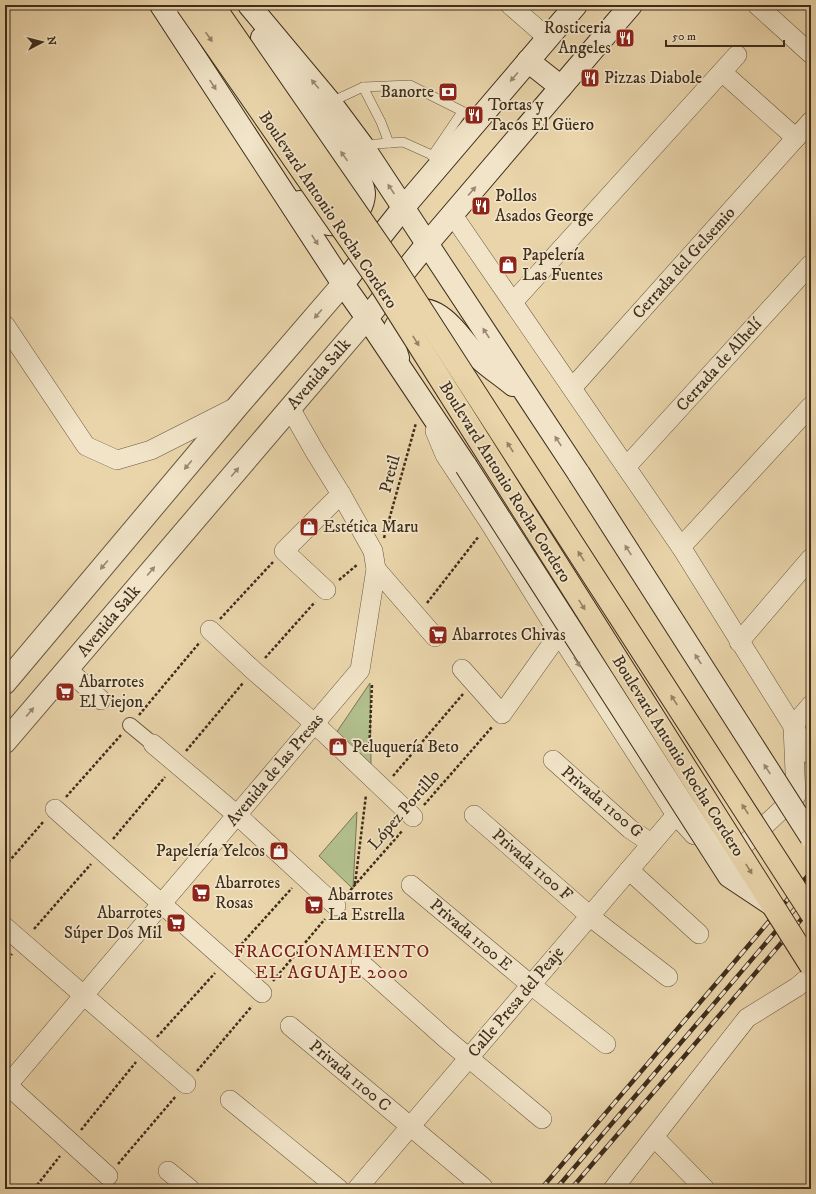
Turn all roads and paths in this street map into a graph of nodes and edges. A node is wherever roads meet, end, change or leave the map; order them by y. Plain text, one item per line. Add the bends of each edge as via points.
1 (161, 5) edge
2 (187, 5) edge
3 (213, 5) edge
4 (243, 5) edge
5 (249, 5) edge
6 (510, 5) edge
7 (576, 5) edge
8 (631, 5) edge
9 (757, 5) edge
10 (548, 38) junction
11 (811, 54) edge
12 (737, 55) dead end
13 (528, 61) junction
14 (722, 72) junction
15 (364, 87) junction
16 (562, 87) junction
17 (330, 102) junction
18 (470, 116) junction
19 (811, 121) edge
20 (796, 138) junction
21 (389, 143) junction
22 (362, 145) junction
23 (438, 158) junction
24 (268, 169) junction
25 (403, 208) junction
26 (452, 214) junction
27 (427, 244) junction
28 (811, 264) edge
29 (343, 284) junction
30 (513, 302) junction
31 (367, 318) junction
32 (5, 325) edge
33 (403, 371) junction
34 (572, 388) junction
35 (529, 398) junction
36 (422, 400) junction
37 (811, 406) edge
38 (237, 407) junction
39 (290, 408) junction
40 (626, 467) junction
41 (341, 494) junction
42 (489, 522) junction
43 (681, 547) junction
44 (811, 558) edge
45 (374, 560) junction
46 (326, 590) dead end
47 (417, 616) junction
48 (299, 620) dead end
49 (210, 630) dead end
50 (559, 634) junction
51 (435, 637) dead end
52 (739, 642) junction
53 (67, 669) junction
54 (254, 671) junction
55 (468, 675) joint
56 (5, 683) edge
57 (101, 700) dead end
58 (811, 705) edge
59 (502, 714) junction
60 (214, 718) dead end
61 (315, 724) junction
62 (130, 725) dead end
63 (793, 726) junction
64 (5, 742) edge
65 (153, 744) joint
66 (811, 755) edge
67 (553, 760) dead end
68 (382, 788) junction
69 (803, 795) edge
70 (141, 806) dead end
71 (55, 809) dead end
72 (676, 814) junction
73 (237, 815) junction
74 (474, 815) dead end
75 (413, 817) junction
76 (811, 837) edge
77 (651, 844) junction
78 (102, 851) junction
79 (629, 870) junction
80 (303, 876) junction
81 (355, 884) dead end
82 (411, 885) dead end
83 (161, 904) junction
84 (771, 904) junction
85 (336, 906) joint
86 (811, 913) edge
87 (590, 916) junction
88 (5, 927) edge
89 (699, 934) dead end
90 (23, 942) junction
91 (226, 961) junction
92 (361, 963) dead end
93 (811, 966) edge
94 (811, 975) edge
95 (668, 977) dead end
96 (531, 985) junction
97 (262, 993) junction
98 (84, 994) junction
99 (290, 1026) dead end
100 (224, 1039) dead end
101 (606, 1044) dead end
102 (146, 1049) junction
103 (470, 1057) junction
104 (186, 1084) dead end
105 (6, 1085) edge
106 (116, 1087) dead end
107 (230, 1100) dead end
108 (542, 1119) dead end
109 (155, 1120) dead end
110 (410, 1126) junction
111 (654, 1137) junction
112 (168, 1171) dead end
113 (108, 1176) joint
114 (38, 1183) dead end
115 (483, 1187) dead end
116 (34, 1189) edge
117 (190, 1189) edge
118 (338, 1189) edge
119 (357, 1189) edge
120 (613, 1189) edge
121 (705, 1189) edge

1 -> 24 main road, Boulevard Antonio Rocha Cordero
2 -> 84 highway, Boulevard Antonio Rocha Cordero, bridge via 376,279
86 -> 3 highway, Boulevard Antonio Rocha Cordero, bridge via 392,264
24 -> 4 main road via 318,221 327,224 345,222 352,218 362,203 363,185 359,177 278,64
17 -> 5 main road
6 - 10 street
7 - 10 main road
8 - 16 main road, Avenida Salk
9 - 11 street
10 - 13 main road
12 - 14 street
13 - 16 main road
13 -> 18 main road
14 - 20 street
14 - 30 street
15 - 17 lane
15 - 18 lane via 410,85
15 - 21 lane
26 -> 16 main road, Avenida Salk
17 - 22 main road
18 - 23 main road
19 - 20 street, Cerrada del Gelsemio
20 - 34 street, Cerrada del Gelsemio
21 - 22 lane
21 - 23 lane via 403,142
25 -> 22 main road
23 - 25 main road
24 -> 29 main road, Boulevard Antonio Rocha Cordero
25 - 27 main road
25 - 29 main road
26 - 27 main road, Avenida Salk
26 - 30 street
27 - 31 main road, Avenida Salk
35 -> 27 main road
28 - 40 street, Cerrada de Alhelí
29 - 31 main road, Boulevard Antonio Rocha Cordero
29 -> 38 main road
30 - 34 street
31 - 33 main road, Boulevard Antonio Rocha Cordero
31 - 39 main road, Avenida Salk
32 - 38 street via 86,446 117,460 151,450
33 - 35 main road via 392,334 397,324 406,316 417,311 429,311 441,315 479,358
33 - 36 main road, Boulevard Antonio Rocha Cordero
34 - 40 street
76 -> 35 main road, bridge
36 - 42 street, Boulevard Antonio Rocha Cordero via 445,455
36 - 45 path, Pretil via 386,537
36 - 84 main road, bridge via 729,876
37 - 43 street
38 -> 56 main road
39 - 41 street
53 -> 39 main road, Avenida Salk
40 - 43 street
41 - 45 street
41 - 46 street via 284,551
42 - 47 path
42 - 50 street, Boulevard Antonio Rocha Cordero
43 - 52 street
44 - 52 street
45 - 47 street
45 - 61 street, Avenida de las Presas via 360,670
47 - 51 street
48 - 54 path
49 - 54 street
50 - 59 street
50 -> 72 street, Boulevard Antonio Rocha Cordero
52 - 63 street
53 - 57 street
64 -> 53 main road, Avenida Salk
54 - 60 path
54 - 61 street
55 - 59 street
55 - 68 path
58 - 63 street
59 - 75 path, López Portillo
61 - 68 street
61 - 73 street, Avenida de las Presas
62 - 65 street
63 - 66 street
63 - 69 street
65 - 73 street
67 - 77 street, Privada 1100 G
68 - 75 street
69 - 72 street, Boulevard Antonio Rocha Cordero via 746,843 730,850 721,851 701,844
70 - 78 path
71 - 78 street
72 - 77 street, Calle Presa del Peaje
73 - 80 street
73 - 83 street, Avenida de las Presas
74 - 87 street, Privada 1100 F
75 - 81 path, López Portillo
77 - 79 street, Calle Presa del Peaje
78 - 83 street
78 - 90 path
79 - 87 street, Calle Presa del Peaje
79 - 89 street
80 - 85 street
80 - 91 path
82 - 96 street, Privada 1100 E
83 - 91 street
83 - 98 street, Avenida de las Presas
84 - 93 highway, Boulevard Antonio Rocha Cordero, bridge
85 - 97 path
87 - 95 street, Privada 1100 F
87 - 96 street, Calle Presa del Peaje
88 - 90 street
90 - 98 street
91 - 97 street
91 - 102 path
92 - 103 street
94 - 111 street via 797,987 747,1018
96 - 101 street, Privada 1100 E
96 - 103 street, Calle Presa del Peaje
97 - 100 path
98 - 102 street
98 - 105 street, Avenida de las Presas
99 - 110 street, Privada 1100 C
102 - 104 street
102 - 106 path
103 - 108 street
103 - 110 street, Calle Presa del Peaje
105 - 113 street
107 - 118 street
109 - 113 path
110 - 115 street, Privada 1100 C
110 - 119 street, Calle Presa del Peaje
111 - 120 street
111 - 121 street
112 - 117 street
114 - 116 path

